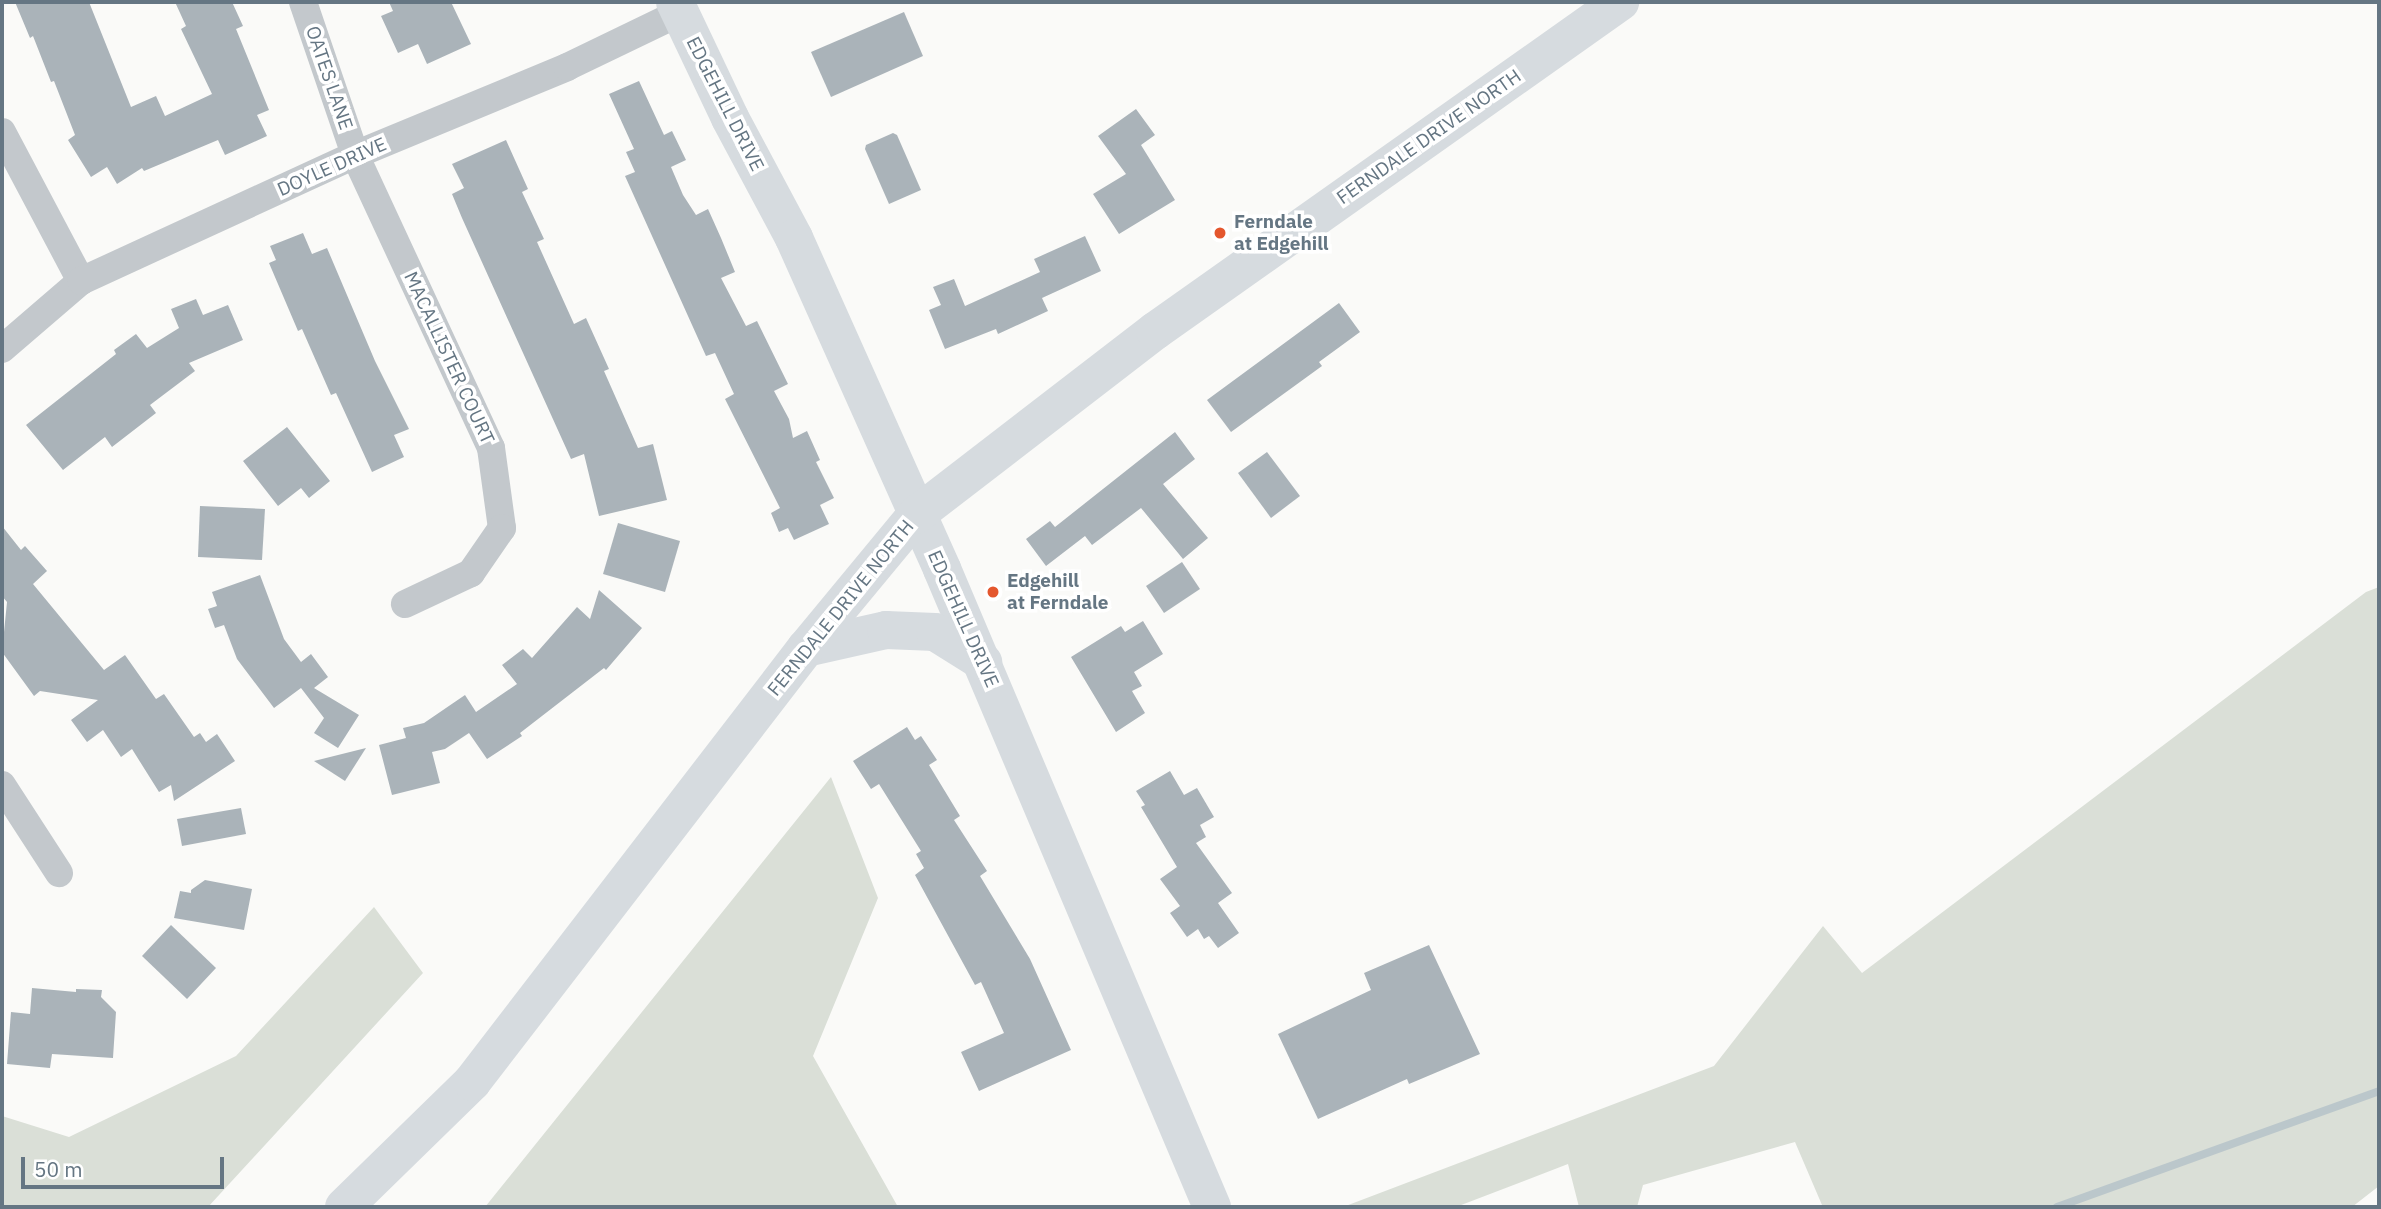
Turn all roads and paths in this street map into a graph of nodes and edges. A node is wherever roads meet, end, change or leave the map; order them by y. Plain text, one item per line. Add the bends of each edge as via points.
1 (303, 2) edge
2 (1620, 2) edge
3 (677, 7) edge
4 (2, 132) edge
5 (355, 155) junction
6 (81, 281) junction
7 (2, 349) edge
8 (916, 516) junction
9 (405, 604) dead end
10 (806, 648) junction
11 (983, 662) junction
12 (2, 785) edge
13 (59, 873) dead end
14 (344, 1207) edge
15 (1212, 1207) edge

1 - 5 street, OATES LANE
2 - 8 main road, FERNDALE DRIVE NORTH via 1155,331
3 - 5 street, DOYLE DRIVE via 567,67
3 - 8 main road, EDGEHILL DRIVE via 794,238
4 - 6 street
5 - 6 street, DOYLE DRIVE
5 - 9 street, MACALLISTER COURT via 491,448 502,528 471,573
6 - 7 street, DOYLE DRIVE
8 - 10 main road, FERNDALE DRIVE NORTH
8 - 11 main road, EDGEHILL DRIVE
10 - 11 main road via 886,630 935,632
10 - 14 main road, FERNDALE DRIVE NORTH via 471,1082
11 - 15 main road, EDGEHILL DRIVE
12 - 13 street

